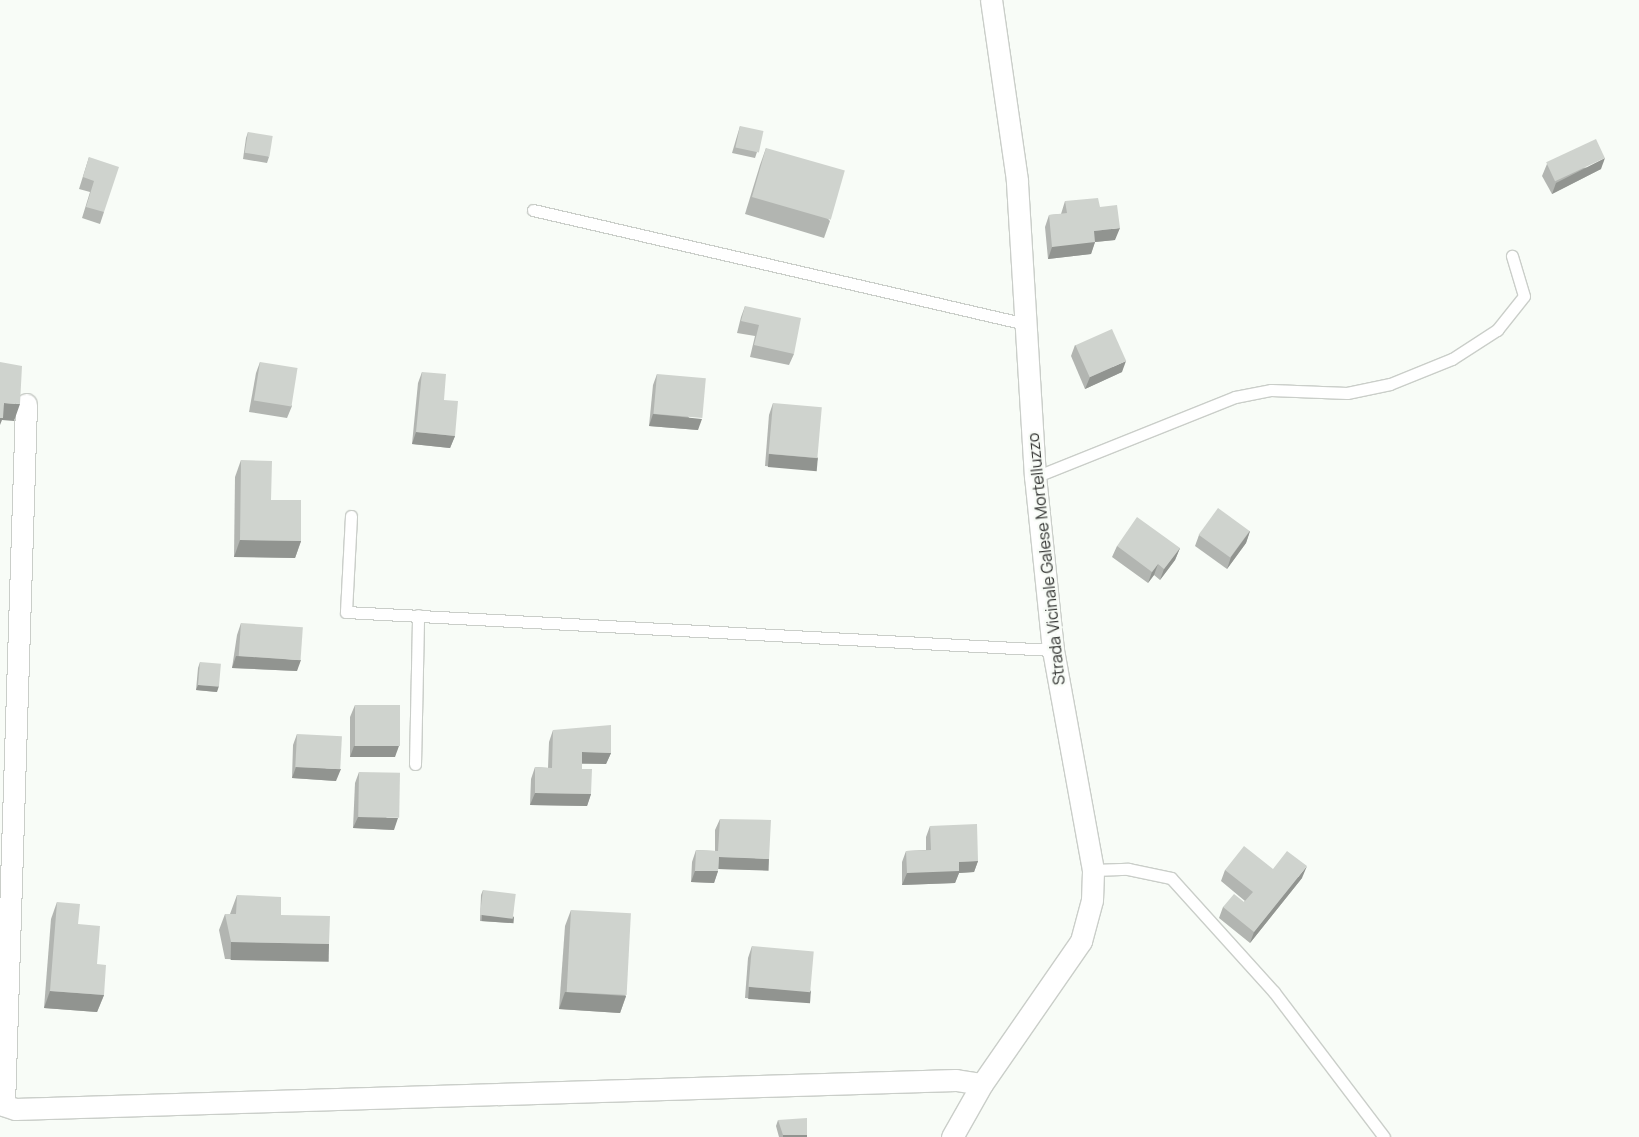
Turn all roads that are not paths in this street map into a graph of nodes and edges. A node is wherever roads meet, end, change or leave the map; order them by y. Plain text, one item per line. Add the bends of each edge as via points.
1 (991, 0) edge
2 (533, 210) dead end
3 (1512, 256) dead end
4 (1026, 324) junction
5 (26, 404) dead end
6 (1035, 478) junction
7 (351, 516) dead end
8 (418, 615) junction
9 (1053, 650) junction
10 (415, 764) dead end
11 (1093, 870) junction
12 (982, 1084) junction
13 (2, 1104) edge
14 (952, 1137) edge
15 (1384, 1137) edge

1 - 4 street, Strada Vicinale Galese Mortelluzzo via 1017,180
2 - 4 lane
3 - 6 lane via 1524,296 1497,330 1452,358 1390,384 1347,393 1271,390 1235,397
4 - 6 street, Strada Vicinale Galese Mortelluzzo
5 - 13 street
6 - 9 street, Strada Vicinale Galese Mortelluzzo
7 - 8 lane via 346,612
8 - 9 lane
8 - 10 lane
9 - 11 street, Strada Vicinale Galese Mortelluzzo
11 - 12 street, Strada Vicinale Galese Mortelluzzo via 1092,900 1081,941
11 - 15 lane via 1128,869 1171,878 1274,992
12 - 13 street via 956,1080 25,1108
12 - 14 street, Strada Vicinale Galese Mortelluzzo

